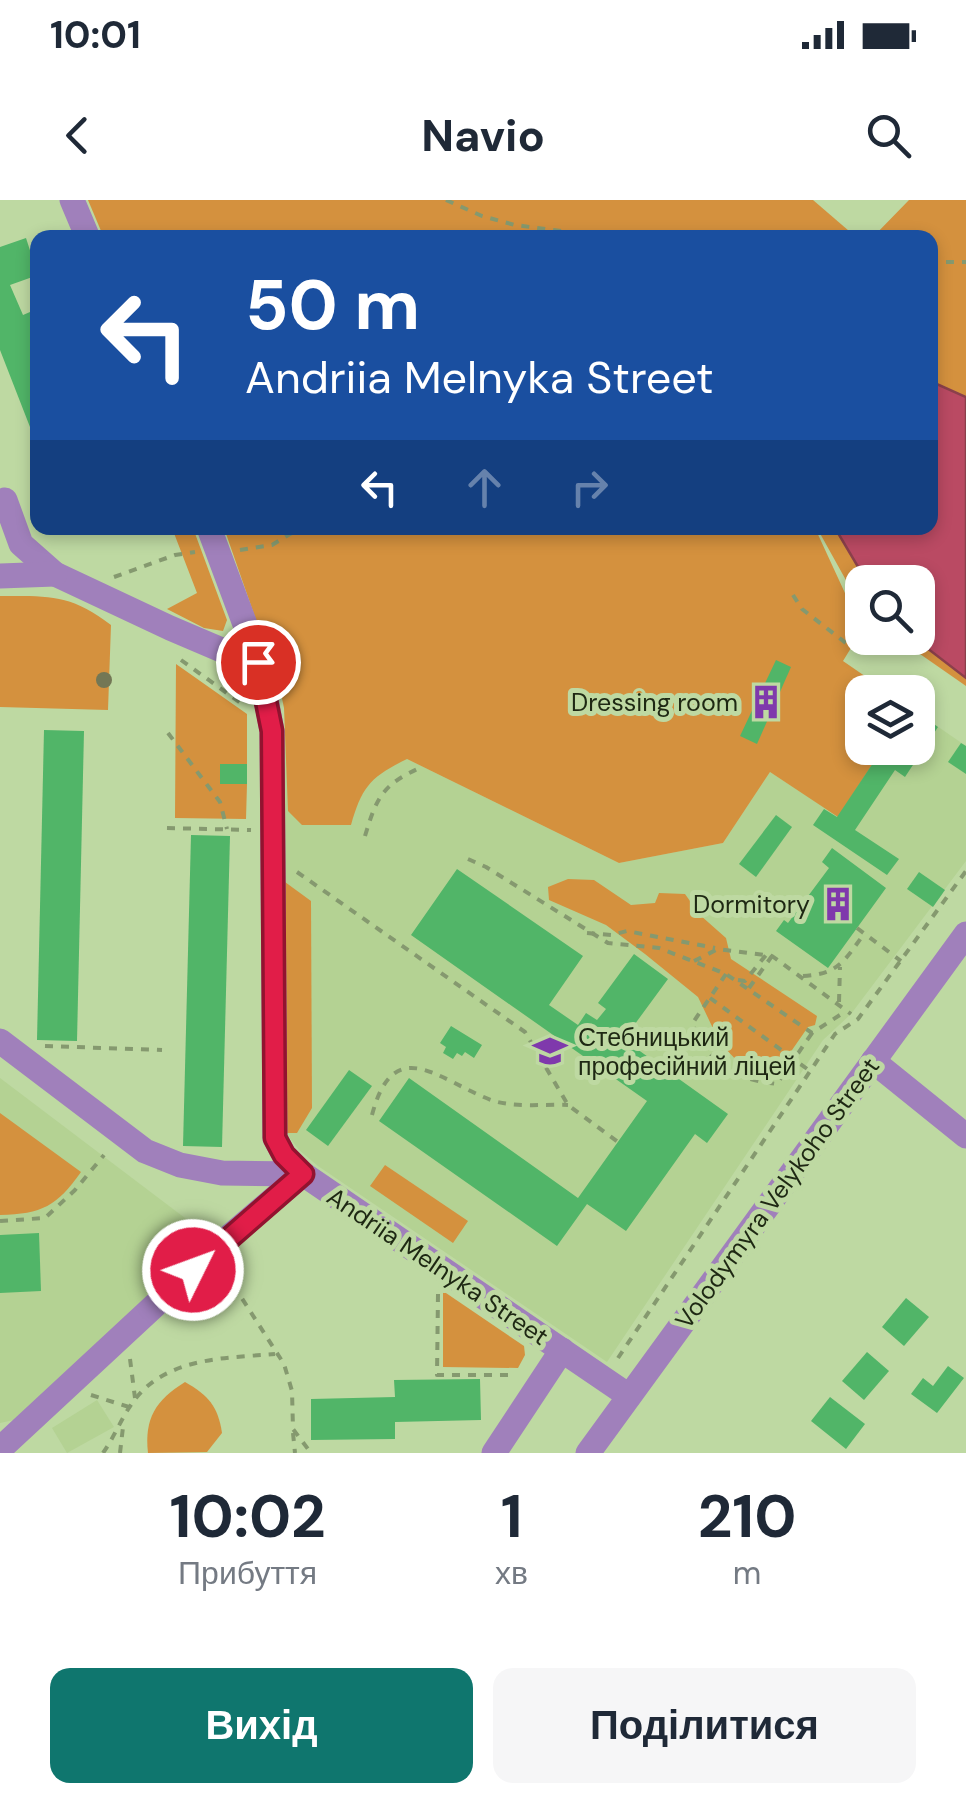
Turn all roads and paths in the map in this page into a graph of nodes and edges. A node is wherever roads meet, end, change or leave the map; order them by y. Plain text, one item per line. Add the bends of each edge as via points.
1 (72, 200) edge
2 (446, 200) edge
3 (85, 230) edge
4 (553, 230) edge
5 (938, 262) edge
6 (966, 262) edge
7 (0, 506) edge
8 (212, 535) edge
9 (55, 574) junction
10 (0, 576) edge
11 (793, 595) dead end
12 (845, 642) edge
13 (177, 657) dead end
14 (258, 662) junction
15 (250, 710) dead end
16 (168, 733) dead end
17 (422, 766) dead end
18 (167, 828) dead end
19 (227, 829) junction
20 (251, 830) dead end
21 (365, 836) dead end
22 (468, 859) dead end
23 (296, 871) dead end
24 (966, 871) edge
25 (857, 928) dead end
26 (587, 933) junction
27 (864, 934) junction
28 (966, 934) edge
29 (611, 935) junction
30 (608, 943) junction
31 (718, 949) junction
32 (769, 955) junction
33 (694, 961) junction
34 (900, 961) junction
35 (840, 967) junction
36 (726, 974) junction
37 (800, 976) junction
38 (736, 980) junction
39 (749, 988) junction
40 (710, 998) junction
41 (839, 1005) junction
42 (812, 1033) junction
43 (2, 1043) edge
44 (162, 1050) dead end
45 (794, 1060) junction
46 (873, 1061) junction
47 (810, 1072) junction
48 (568, 1106) junction
49 (372, 1116) dead end
50 (966, 1136) edge
51 (618, 1142) dead end
52 (104, 1154) dead end
53 (303, 1174) junction
54 (0, 1221) edge
55 (222, 1243) junction
56 (438, 1291) dead end
57 (135, 1324) junction
58 (562, 1350) junction
59 (275, 1354) junction
60 (511, 1375) dead end
61 (604, 1379) junction
62 (64, 1390) junction
63 (629, 1396) junction
64 (135, 1399) junction
65 (129, 1407) junction
66 (124, 1422) junction
67 (293, 1428) junction
68 (0, 1449) edge
69 (104, 1453) edge
70 (120, 1453) edge
71 (295, 1453) edge
72 (311, 1453) edge
73 (494, 1453) edge
74 (588, 1453) edge

1 - 3 street
2 - 4 path via 515,225
5 - 6 path
7 - 9 street via 4,500 21,544
8 - 14 street, Andriia Melnyka Street
9 - 10 street
9 - 14 street
11 - 12 path
13 - 15 path
14 - 53 street, Andriia Melnyka Street via 272,731 275,1138
16 - 19 path via 220,802
17 - 21 path via 376,800
18 - 19 path
19 - 20 path
22 - 26 path
23 - 48 path via 525,1032
24 - 34 path
25 - 27 path
26 - 29 path
26 - 30 path
27 - 34 path
27 - 35 path
28 - 46 street, Volodymyra Velykoho Street
29 - 30 path
29 - 31 path via 627,932
30 - 33 path via 659,948
31 - 32 path
31 - 33 path
32 - 37 path
32 - 38 path via 751,976
32 - 39 path
33 - 36 path
34 - 47 path via 858,1019 834,1034
35 - 37 path
35 - 41 path
36 - 38 path
36 - 40 path
37 - 41 path
38 - 39 path
39 - 42 path
40 - 45 path
40 - 45 path via 692,1024 706,1053 744,1080 777,1084
41 - 42 path via 849,1012
42 - 45 path
43 - 44 path
43 - 53 street via 145,1151 222,1174
45 - 47 path
46 - 50 street
46 - 63 street, Volodymyra Velykoho Street
47 - 61 path
48 - 49 path via 495,1102 417,1066 390,1076
48 - 51 path
52 - 54 path via 45,1218
53 - 55 street
53 - 58 street, Andriia Melnyka Street
55 - 57 street
55 - 59 path via 220,1262
56 - 60 path via 437,1374
57 - 62 street
57 - 64 path
58 - 61 street, Andriia Melnyka Street
58 - 73 street
59 - 64 path via 204,1360 160,1376
59 - 67 path via 292,1392
61 - 63 street, Andriia Melnyka Street
62 - 65 path
62 - 68 street
63 - 74 street, Volodymyra Velykoho Street
64 - 65 path
65 - 66 path
66 - 69 path
66 - 70 path
67 - 71 path
67 - 72 path

